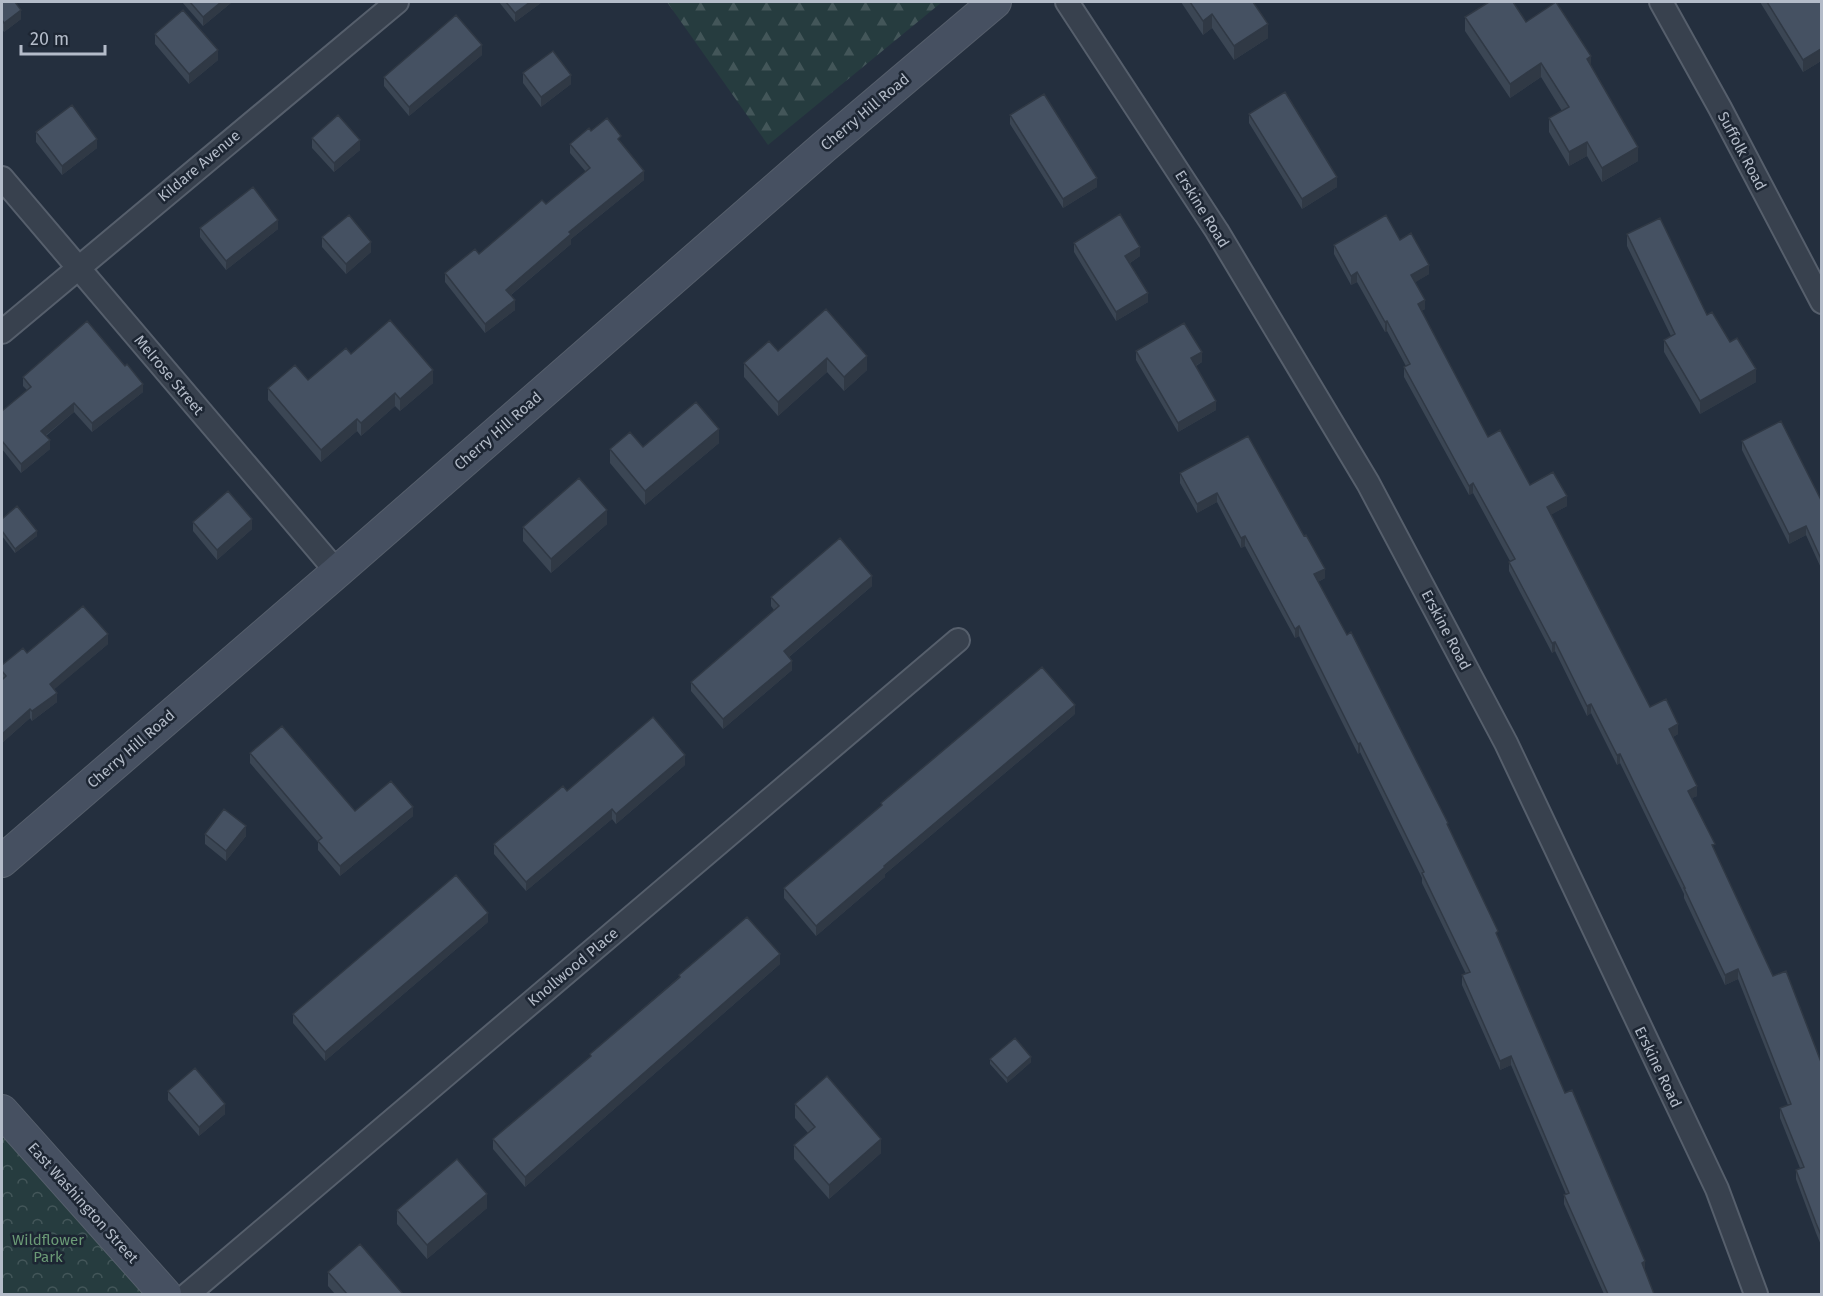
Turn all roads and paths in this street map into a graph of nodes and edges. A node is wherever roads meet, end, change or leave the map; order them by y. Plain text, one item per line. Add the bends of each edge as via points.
1 (397, 2) edge
2 (995, 2) edge
3 (1067, 2) edge
4 (1660, 2) edge
5 (2, 178) edge
6 (77, 267) junction
7 (1821, 302) edge
8 (2, 332) edge
9 (337, 572) junction
10 (958, 640) dead end
11 (2, 861) edge
12 (2, 1111) edge
13 (165, 1294) edge
14 (188, 1294) edge
15 (1756, 1294) edge

1 - 6 street, Kildare Avenue
2 - 9 street, Cherry Hill Road
3 - 15 street, Erskine Road via 1217,231 1379,504 1506,743 1717,1189
4 - 7 street, Suffolk Road
5 - 6 street, Melrose Street
6 - 8 street, Kildare Avenue
6 - 9 street, Melrose Street
9 - 11 street, Cherry Hill Road
10 - 14 street, Knollwood Place
12 - 13 street, East Washington Street

